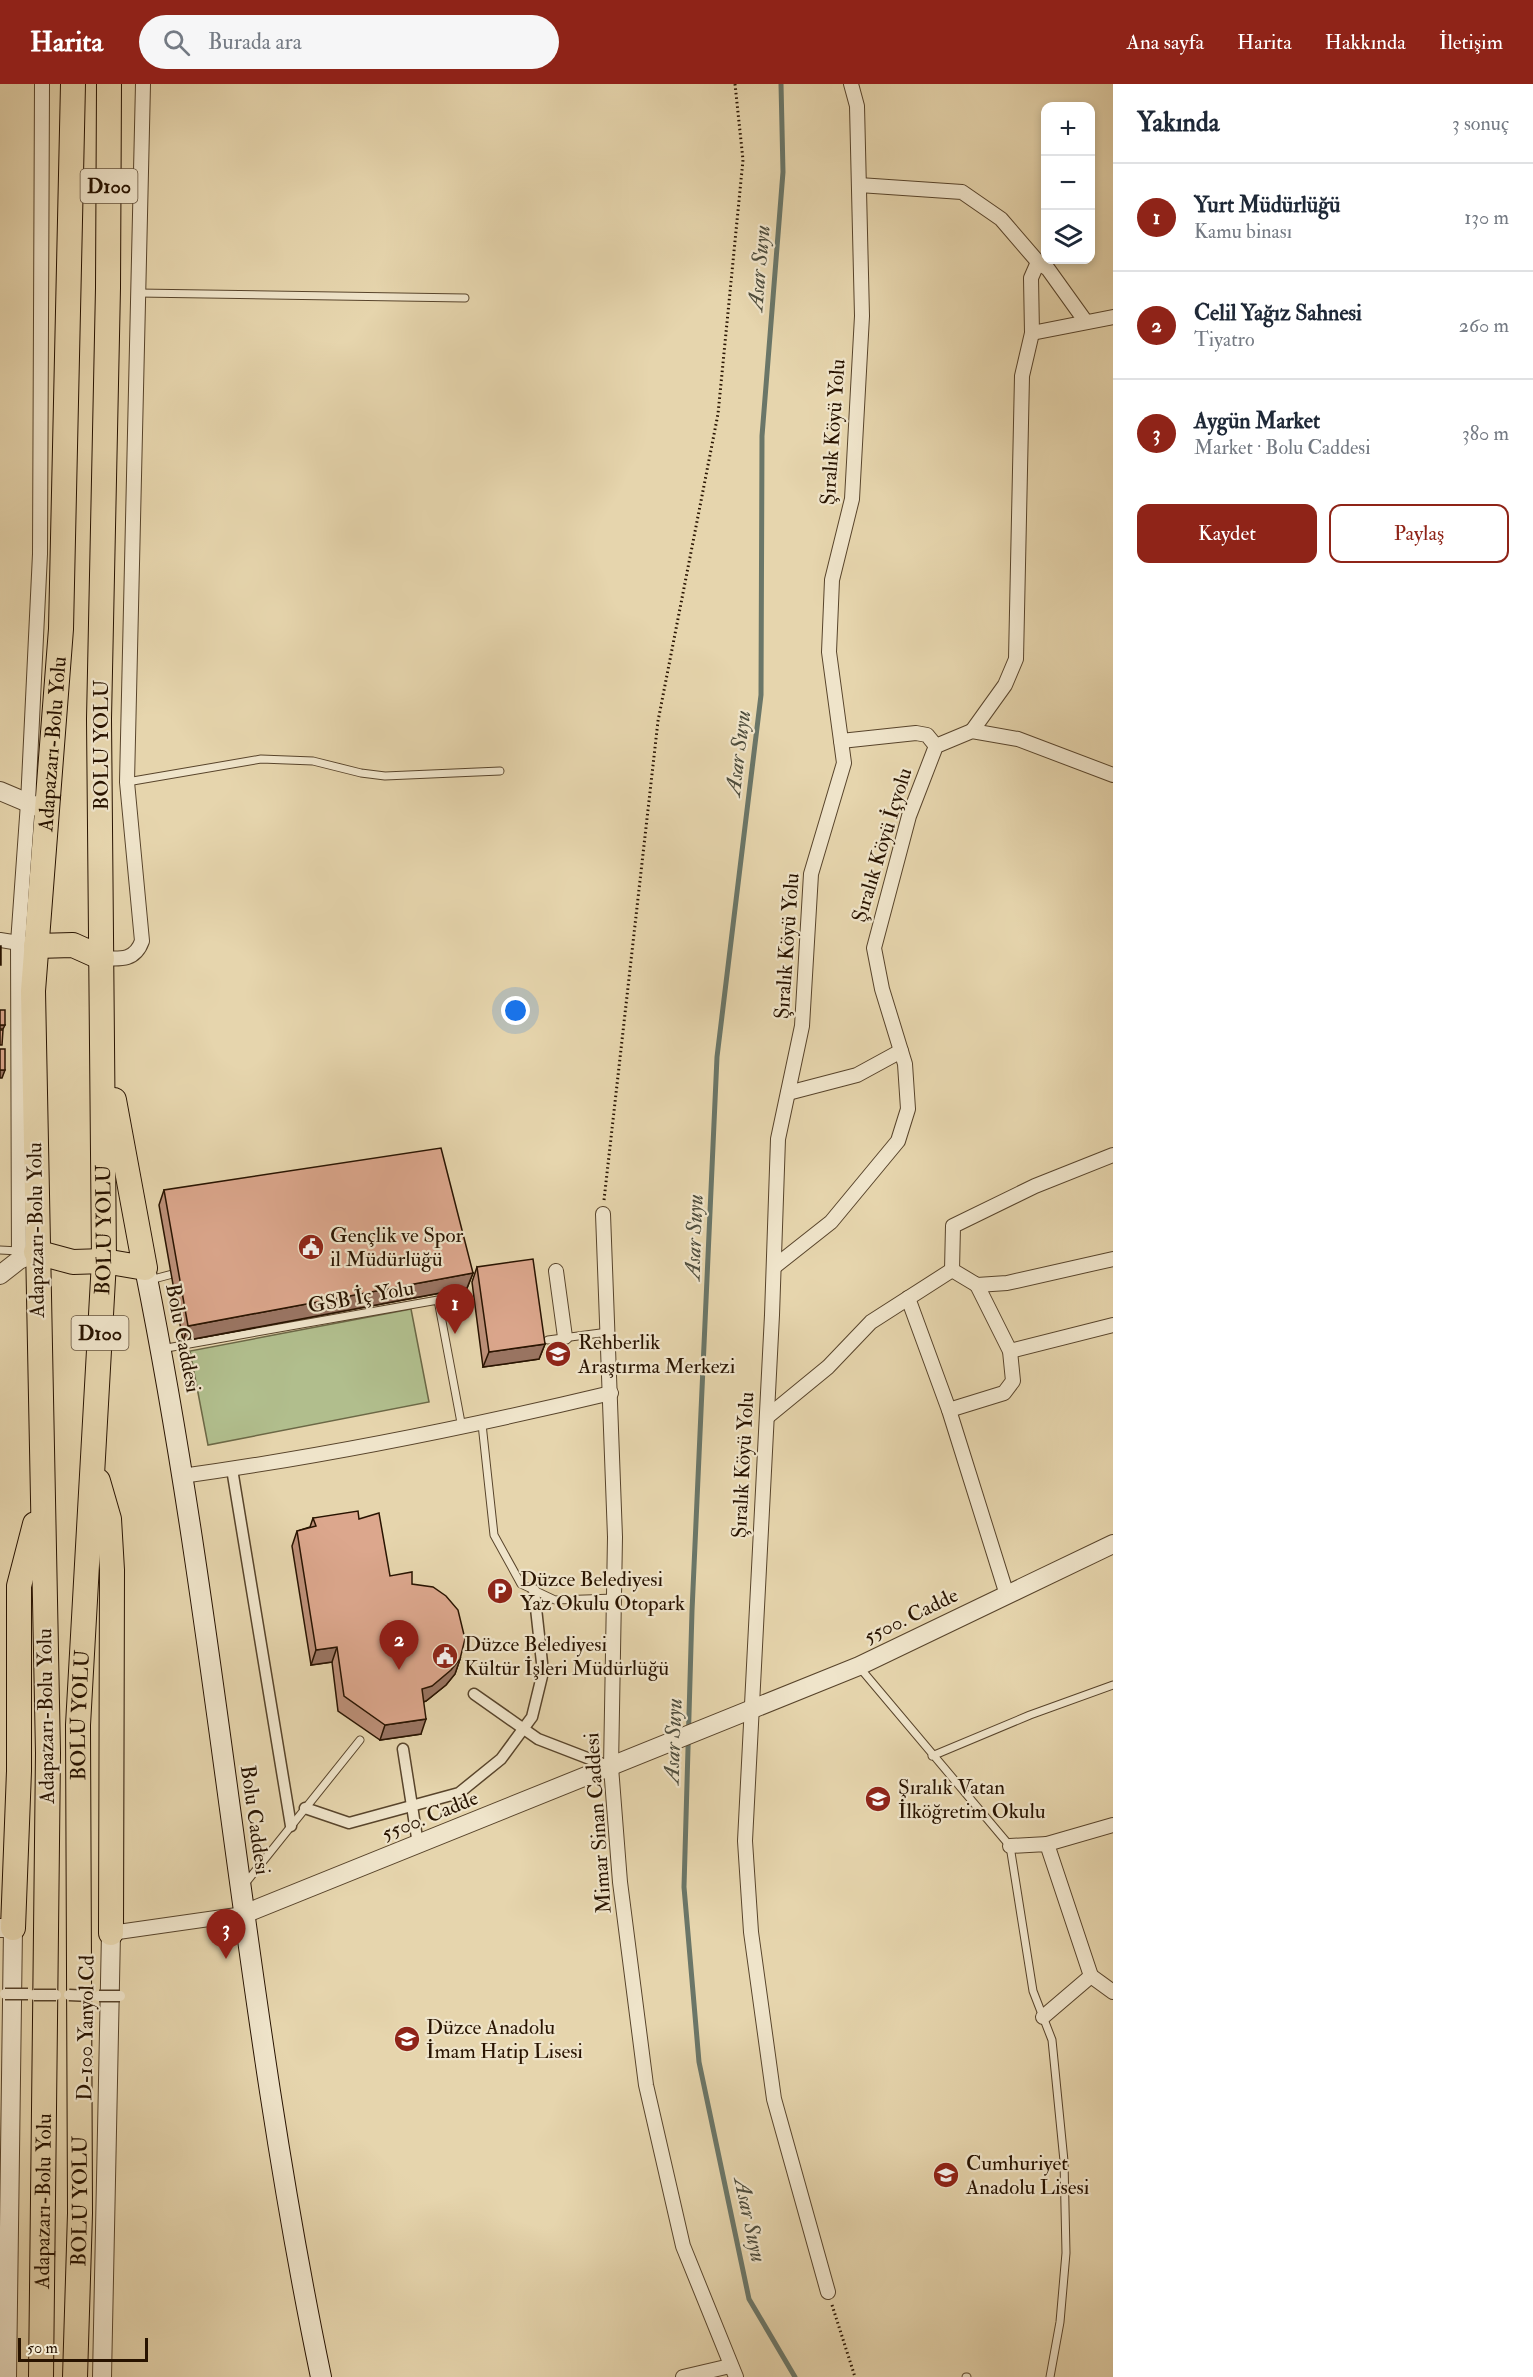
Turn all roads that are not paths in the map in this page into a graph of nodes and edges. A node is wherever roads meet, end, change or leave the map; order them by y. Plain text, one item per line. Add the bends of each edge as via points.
1 (42, 84) edge
2 (73, 84) edge
3 (109, 84) edge
4 (143, 84) edge
5 (851, 84) edge
6 (859, 186) junction
7 (1038, 262) junction
8 (138, 293) junction
9 (465, 298) dead end
10 (1113, 317) edge
11 (1086, 322) junction
12 (1032, 333) junction
13 (972, 731) junction
14 (841, 741) junction
15 (936, 746) junction
16 (500, 771) dead end
17 (1113, 775) edge
18 (126, 782) junction
19 (0, 791) edge
20 (37, 806) junction
21 (0, 940) edge
22 (27, 945) junction
23 (102, 958) junction
24 (102, 1039) junction
25 (901, 1051) junction
26 (788, 1093) junction
27 (1113, 1155) edge
28 (603, 1214) road end
29 (0, 1250) edge
30 (24, 1255) junction
31 (1113, 1259) edge
32 (104, 1262) junction
33 (774, 1267) junction
34 (192, 1269) edge
35 (951, 1270) junction
36 (556, 1271) dead end
37 (146, 1274) junction
38 (0, 1275) edge
39 (976, 1285) junction
40 (908, 1298) junction
41 (1113, 1325) edge
42 (608, 1332) junction
43 (566, 1337) junction
44 (548, 1340) dead end
45 (161, 1349) junction
46 (1010, 1351) junction
47 (611, 1393) junction
48 (949, 1410) junction
49 (767, 1417) junction
50 (482, 1424) junction
51 (462, 1428) junction
52 (93, 1464) junction
53 (232, 1469) junction
54 (182, 1476) junction
55 (42, 1493) junction
56 (1113, 1544) edge
57 (534, 1590) junction
58 (1007, 1595) junction
59 (615, 1598) junction
60 (859, 1666) junction
61 (1113, 1685) edge
62 (474, 1694) dead end
63 (752, 1708) junction
64 (524, 1729) junction
65 (360, 1740) dead end
66 (404, 1749) dead end
67 (932, 1756) junction
68 (611, 1767) junction
69 (412, 1805) junction
70 (306, 1808) junction
71 (1113, 1825) edge
72 (291, 1826) junction
73 (418, 1844) junction
74 (1047, 1844) junction
75 (1010, 1846) junction
76 (240, 1890) junction
77 (244, 1914) junction
78 (7, 1928) edge
79 (111, 1933) junction
80 (1091, 1976) junction
81 (1113, 1992) edge
82 (5, 1994) dead end
83 (120, 1996) dead end
84 (1043, 2017) junction
85 (828, 2292) road end
86 (733, 2371) edge
87 (7, 2377) edge
88 (42, 2377) edge
89 (75, 2377) edge
90 (102, 2377) edge
91 (321, 2377) edge
92 (683, 2377) edge
93 (1050, 2377) edge

1 - 20 street
2 - 20 highway, Adapazarı-Bolu Yolu via 60,629
3 - 23 highway, BOLU YOLU / D100 via 99,719
4 - 8 street
5 - 6 street, Şıralık Köyü Yolu via 857,106
6 - 7 street via 962,192 1001,219
6 - 14 street, Şıralık Köyü Yolu via 862,316 852,499 832,580 829,652
7 - 11 street via 1048,268
7 - 12 street via 1031,278
8 - 9 lane
8 - 18 street
10 - 11 street
11 - 12 street
12 - 13 street via 1022,376 1016,659 1005,685
13 - 15 street
13 - 17 street via 1018,739
14 - 15 street via 916,733 927,735
14 - 26 street, Şıralık Köyü Yolu via 844,763 811,874 802,1026
15 - 25 street, Şıralık Köyü İçyolu via 909,816 874,948
16 - 18 lane via 386,776 313,761 270,759
18 - 23 street via 142,941 129,958
19 - 20 street
20 - 22 highway, Adapazarı-Bolu Yolu
21 - 22 street
22 - 23 highway via 73,945
22 - 30 highway, Adapazarı-Bolu Yolu via 33,991
23 - 24 highway, BOLU YOLU / D100
24 - 32 highway, BOLU YOLU / D100
24 - 37 highway
25 - 26 street via 857,1075
25 - 33 street, Şıralık Köyü İçyolu via 908,1108 898,1141 831,1222
26 - 33 street, Şıralık Köyü Yolu via 778,1139
27 - 35 street via 1035,1186 953,1226
28 - 42 street, Mimar Sinan Caddesi
29 - 30 lane
30 - 32 highway
30 - 38 street
30 - 55 highway, Adapazarı-Bolu Yolu
31 - 39 street via 1006,1283
32 - 37 highway
32 - 52 highway, BOLU YOLU / D100
33 - 49 street, Şıralık Köyü Yolu
34 - 37 lane
35 - 39 street
35 - 40 street
36 - 43 street
37 - 45 main road, Bolu Caddesi
39 - 46 street
40 - 48 street
40 - 49 street via 871,1322 828,1367
41 - 46 street
42 - 43 lane
42 - 47 street, Mimar Sinan Caddesi
43 - 44 lane
45 - 51 lane, GSB İç Yolu via 438,1300
45 - 54 main road, Bolu Caddesi
46 - 48 street via 1013,1381 1004,1394
47 - 50 street
47 - 59 street, Mimar Sinan Caddesi
48 - 58 street
49 - 63 street, Şıralık Köyü Yolu
50 - 51 street
50 - 57 lane via 494,1535 521,1584
51 - 53 street
52 - 79 highway via 109,1519 112,1570
52 - 89 highway, BOLU YOLU / D100 via 78,1725 80,2213
53 - 54 street
53 - 72 street
54 - 76 main road, Bolu Caddesi
55 - 78 highway via 19,1587 19,1771
55 - 88 highway, Adapazarı-Bolu Yolu via 48,1753
56 - 58 street, 5500. Cadde
57 - 59 lane via 555,1600
57 - 64 street via 543,1672 532,1717
58 - 60 street, 5500. Cadde
59 - 68 street, Mimar Sinan Caddesi
60 - 63 street, 5500. Cadde
60 - 67 lane
61 - 67 lane
62 - 64 street
63 - 68 street, 5500. Cadde
63 - 85 street, Şıralık Köyü Yolu via 744,1841 752,1944 774,2099
64 - 68 street
64 - 69 street via 501,1760 459,1793
65 - 70 lane
66 - 69 street
67 - 75 lane
68 - 73 street, 5500. Cadde
68 - 86 street, Mimar Sinan Caddesi via 646,2085 683,2246
69 - 70 street via 349,1823
69 - 73 street
70 - 72 lane
71 - 74 street
72 - 76 lane
73 - 77 street, 5500. Cadde
74 - 75 street
74 - 80 street
75 - 84 lane via 1034,1991
76 - 77 main road, Bolu Caddesi
77 - 79 street
77 - 91 main road, Bolu Caddesi via 300,2276
78 - 87 street
79 - 90 street, D-100 Yanyol Cd
80 - 81 street
80 - 84 street
82 - 83 street, bridge
84 - 93 lane via 1052,2040 1064,2161 1066,2253
86 - 92 street

